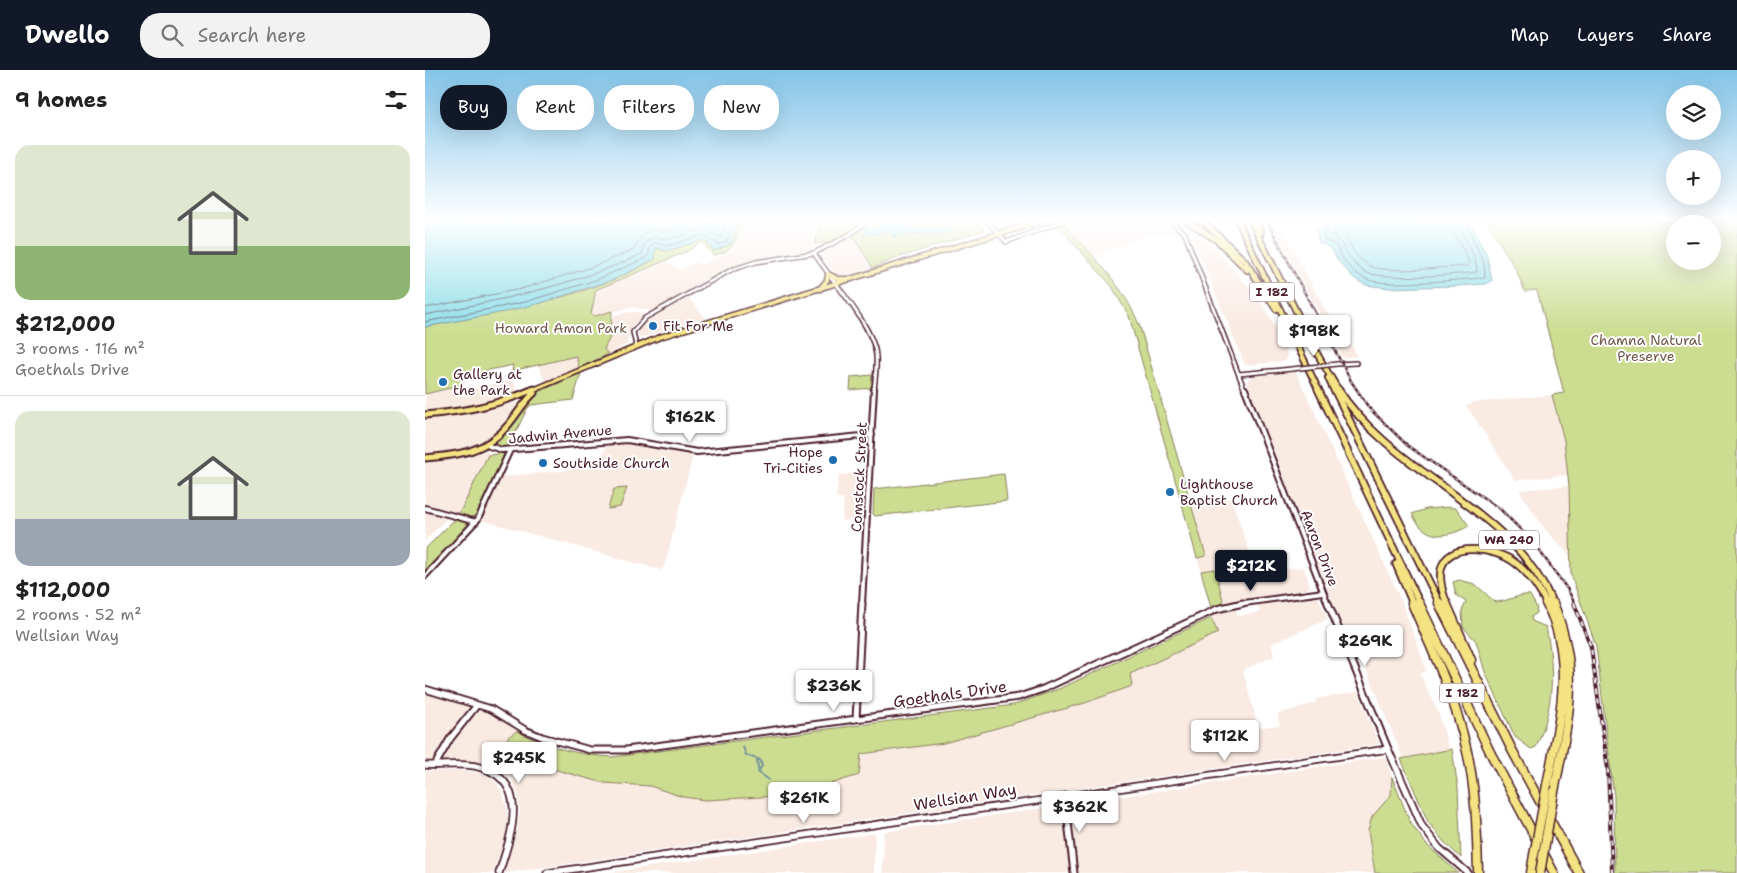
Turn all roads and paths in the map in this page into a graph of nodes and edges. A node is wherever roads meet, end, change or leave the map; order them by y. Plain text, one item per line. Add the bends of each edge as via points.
1 (781, 258) edge
2 (818, 258) edge
3 (918, 258) edge
4 (1194, 258) edge
5 (1236, 258) edge
6 (1242, 258) edge
7 (1256, 258) edge
8 (1270, 258) edge
9 (1271, 258) edge
10 (1275, 268) junction
11 (828, 274) junction
12 (852, 279) junction
13 (835, 284) junction
14 (820, 289) junction
15 (1270, 298) junction
16 (636, 346) junction
17 (1318, 354) junction
18 (1356, 362) dead end
19 (1305, 363) junction
20 (1239, 374) junction
21 (542, 386) junction
22 (521, 395) junction
23 (523, 405) junction
24 (425, 415) edge
25 (872, 435) junction
26 (489, 446) junction
27 (510, 450) junction
28 (425, 458) edge
29 (425, 508) edge
30 (1375, 512) junction
31 (476, 522) junction
32 (425, 576) edge
33 (1323, 592) junction
34 (425, 689) edge
35 (1483, 690) junction
36 (477, 704) junction
37 (856, 719) junction
38 (1388, 749) junction
39 (425, 765) edge
40 (435, 766) junction
41 (1065, 796) junction
42 (1477, 838) junction
43 (1531, 872) edge
44 (499, 873) edge
45 (547, 873) edge
46 (1074, 873) edge
47 (1468, 873) edge
48 (1474, 873) edge
49 (1478, 873) edge
50 (1540, 873) edge
51 (1554, 873) edge
52 (1579, 873) edge

1 - 16 street via 731,270 645,318 633,332
2 - 11 street, Comstock Street
3 - 12 main road
4 - 20 street, Aaron Drive
5 - 15 highway
6 - 15 highway
7 - 19 highway, I 182
8 - 10 highway, I 182
9 - 10 highway
10 - 17 highway, I 182
11 - 12 main road via 839,279
11 - 13 street, Comstock Street
11 - 14 main road
12 - 13 main road
13 - 14 main road
13 - 25 street, Comstock Street via 876,351
14 - 16 main road
15 - 19 highway
16 - 21 main road
17 - 35 highway, I 182
17 - 50 highway, WA 240, bridge via 1346,400 1367,426 1495,526 1525,558 1548,594 1566,640 1571,675
18 - 20 street, bridge
19 - 30 highway, I 182
20 - 33 street, Aaron Drive
21 - 22 main road
21 - 23 main road, Jadwin Avenue
22 - 23 main road
22 - 24 main road via 485,408
23 - 26 main road, Jadwin Avenue
25 - 27 street, Jadwin Avenue via 697,452 627,440
25 - 37 street, Comstock Street
26 - 27 street, Jadwin Avenue
26 - 28 main road, Jadwin Avenue via 470,453
27 - 31 street
29 - 31 street
30 - 42 highway via 1458,716 1471,771
30 - 51 highway, I 182 via 1491,754
31 - 32 street
33 - 37 street, Goethals Drive via 1242,602 1213,611 1019,697
33 - 38 street, Aaron Drive
34 - 36 street, Goethals Drive
35 - 43 highway, bridge via 1441,583 1446,560 1455,553 1469,550 1493,552 1519,566 1539,587 1560,641 1564,677
35 - 52 highway, I 182
36 - 37 street, Goethals Drive via 532,733 599,751
36 - 40 street via 450,739
38 - 41 main road, Wellsian Way
38 - 47 main road, Aaron Drive via 1423,826 1435,844
39 - 40 main road
40 - 44 main road via 480,767 505,782 513,801 514,822
41 - 45 main road, Wellsian Way
41 - 46 street
42 - 48 highway
42 - 49 highway

